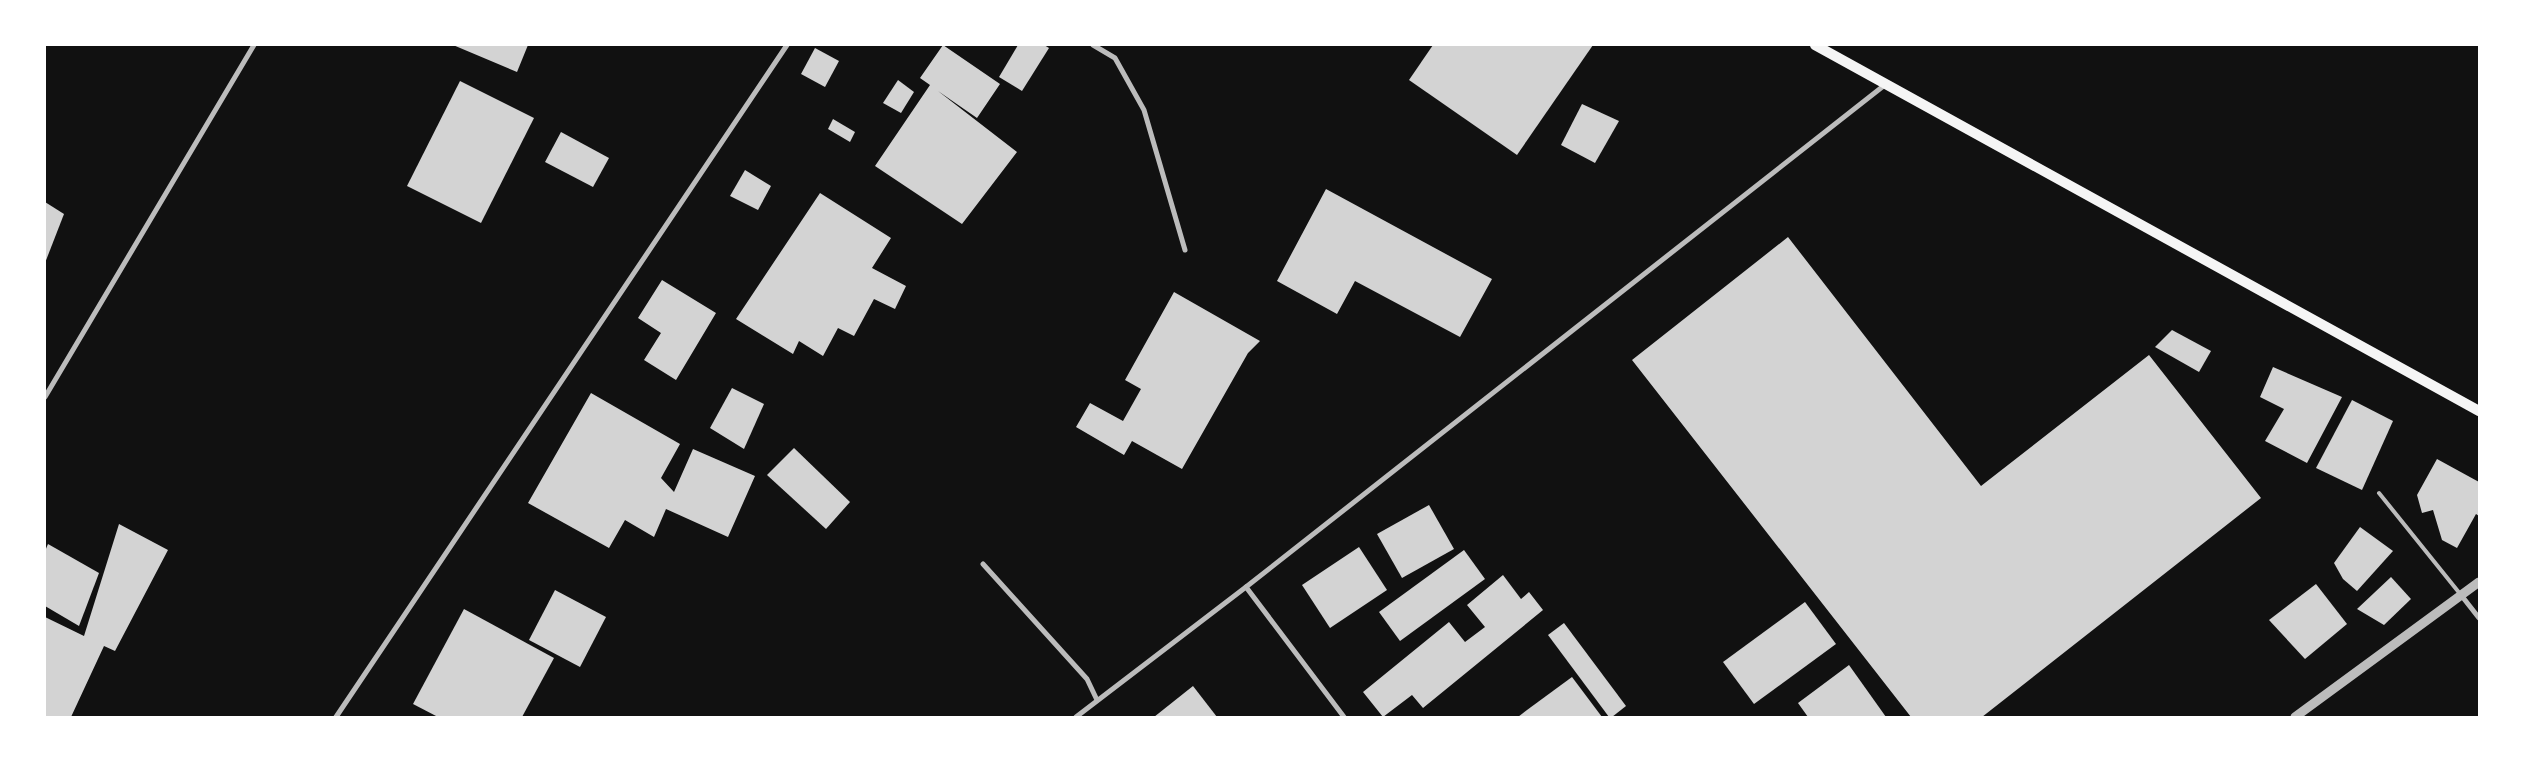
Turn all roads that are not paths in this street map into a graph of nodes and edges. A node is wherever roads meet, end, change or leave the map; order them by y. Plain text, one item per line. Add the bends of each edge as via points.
1 (254, 45) edge
2 (786, 45) edge
3 (1093, 45) edge
4 (1815, 45) edge
5 (1886, 84) junction
6 (1185, 250) dead end
7 (45, 397) edge
8 (2479, 411) edge
9 (2379, 494) dead end
10 (983, 564) dead end
11 (2479, 582) edge
12 (1246, 587) junction
13 (2461, 595) junction
14 (2479, 618) edge
15 (1097, 700) junction
16 (336, 717) edge
17 (1076, 717) edge
18 (1344, 717) edge
19 (2295, 717) edge

1 - 7 street
2 - 16 street
3 - 6 street via 1115,58 1144,110
4 - 5 main road
5 - 8 main road
5 - 12 street
9 - 13 lane
10 - 15 street via 1087,679
11 - 13 street
12 - 15 street
12 - 18 street
13 - 14 street
13 - 19 street
15 - 17 street

